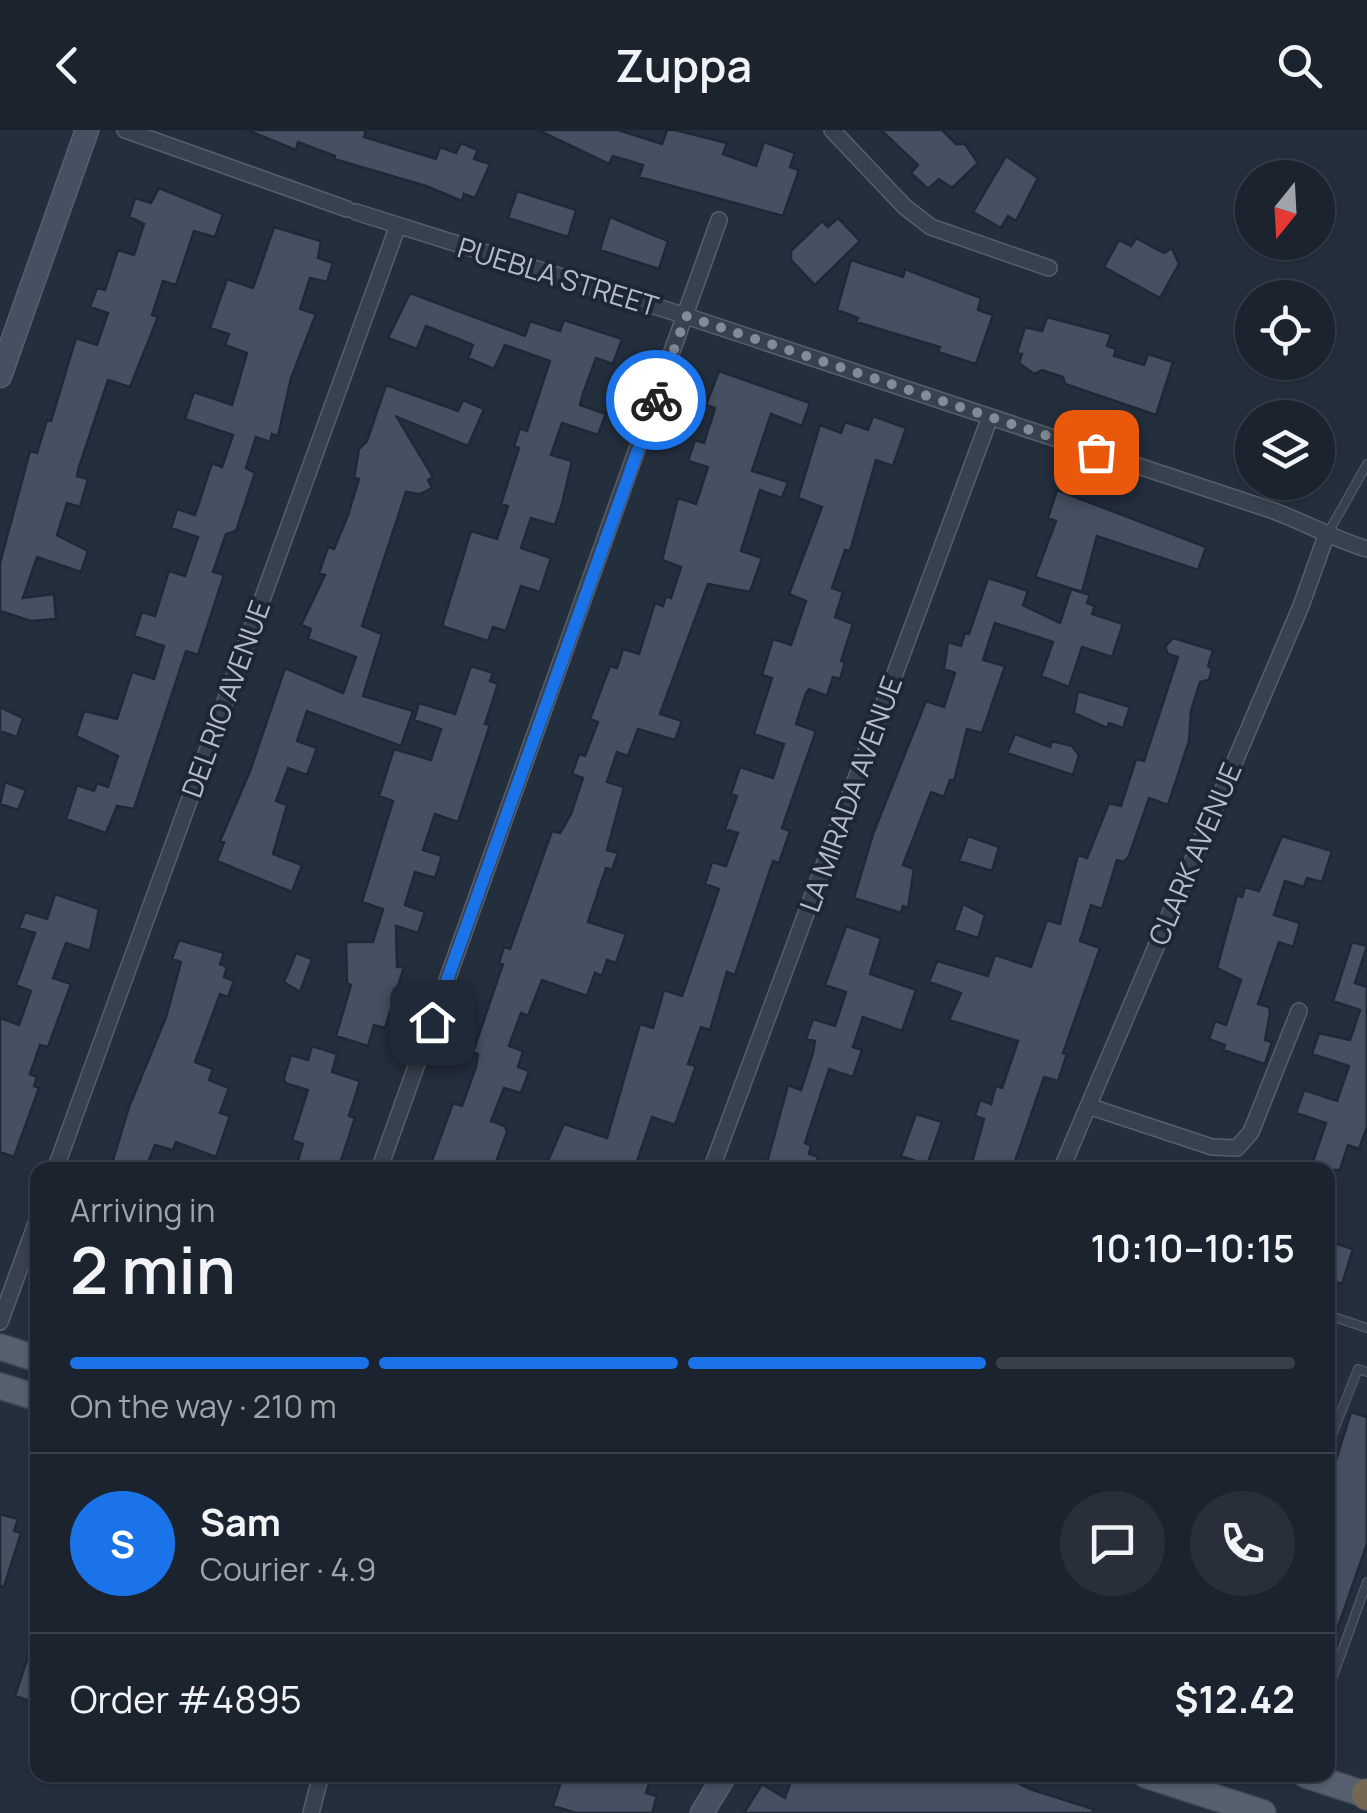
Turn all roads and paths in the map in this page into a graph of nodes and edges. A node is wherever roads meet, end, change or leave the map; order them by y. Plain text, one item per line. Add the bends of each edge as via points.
1 (88, 130) edge
2 (125, 130) edge
3 (832, 130) edge
4 (719, 220) dead end
5 (398, 228) junction
6 (1048, 268) dead end
7 (686, 316) junction
8 (0, 376) edge
9 (990, 417) junction
10 (1367, 464) edge
11 (1326, 536) junction
12 (1367, 550) edge
13 (1298, 1011) dead end
14 (1088, 1106) junction
15 (58, 1162) edge
16 (382, 1162) edge
17 (714, 1162) edge
18 (1065, 1162) edge
19 (30, 1240) edge
20 (1335, 1317) edge
21 (0, 1322) edge
22 (1367, 1328) edge
23 (0, 1347) edge
24 (30, 1356) edge
25 (1367, 1372) edge
26 (0, 1386) edge
27 (30, 1395) edge
28 (1335, 1426) edge
29 (1367, 1582) edge
30 (1335, 1671) edge
31 (319, 1782) edge
32 (721, 1782) edge
33 (1168, 1782) edge
34 (1327, 1782) edge
35 (1367, 1795) edge
36 (311, 1813) edge
37 (702, 1813) edge
38 (1263, 1813) edge
39 (1365, 1813) edge

1 - 8 street
2 - 5 street, PUEBLA STREET
3 - 6 street via 932,227
4 - 7 street
5 - 7 street, PUEBLA STREET
5 - 15 street, DEL RIO AVENUE
7 - 9 street, PUEBLA STREET
7 - 16 street
9 - 11 street, PUEBLA STREET via 1274,511
9 - 17 street, LA MIRADA AVENUE
10 - 11 lane
11 - 12 street, PUEBLA STREET
11 - 14 street, CLARK AVENUE
13 - 14 street via 1250,1132 1237,1148 1212,1147
14 - 18 street, CLARK AVENUE
19 - 21 street
20 - 22 lane
23 - 24 main road
25 - 28 lane via 1358,1369
26 - 27 main road
29 - 30 lane
31 - 36 street
32 - 37 street
33 - 38 main road
34 - 35 main road
35 - 39 main road

